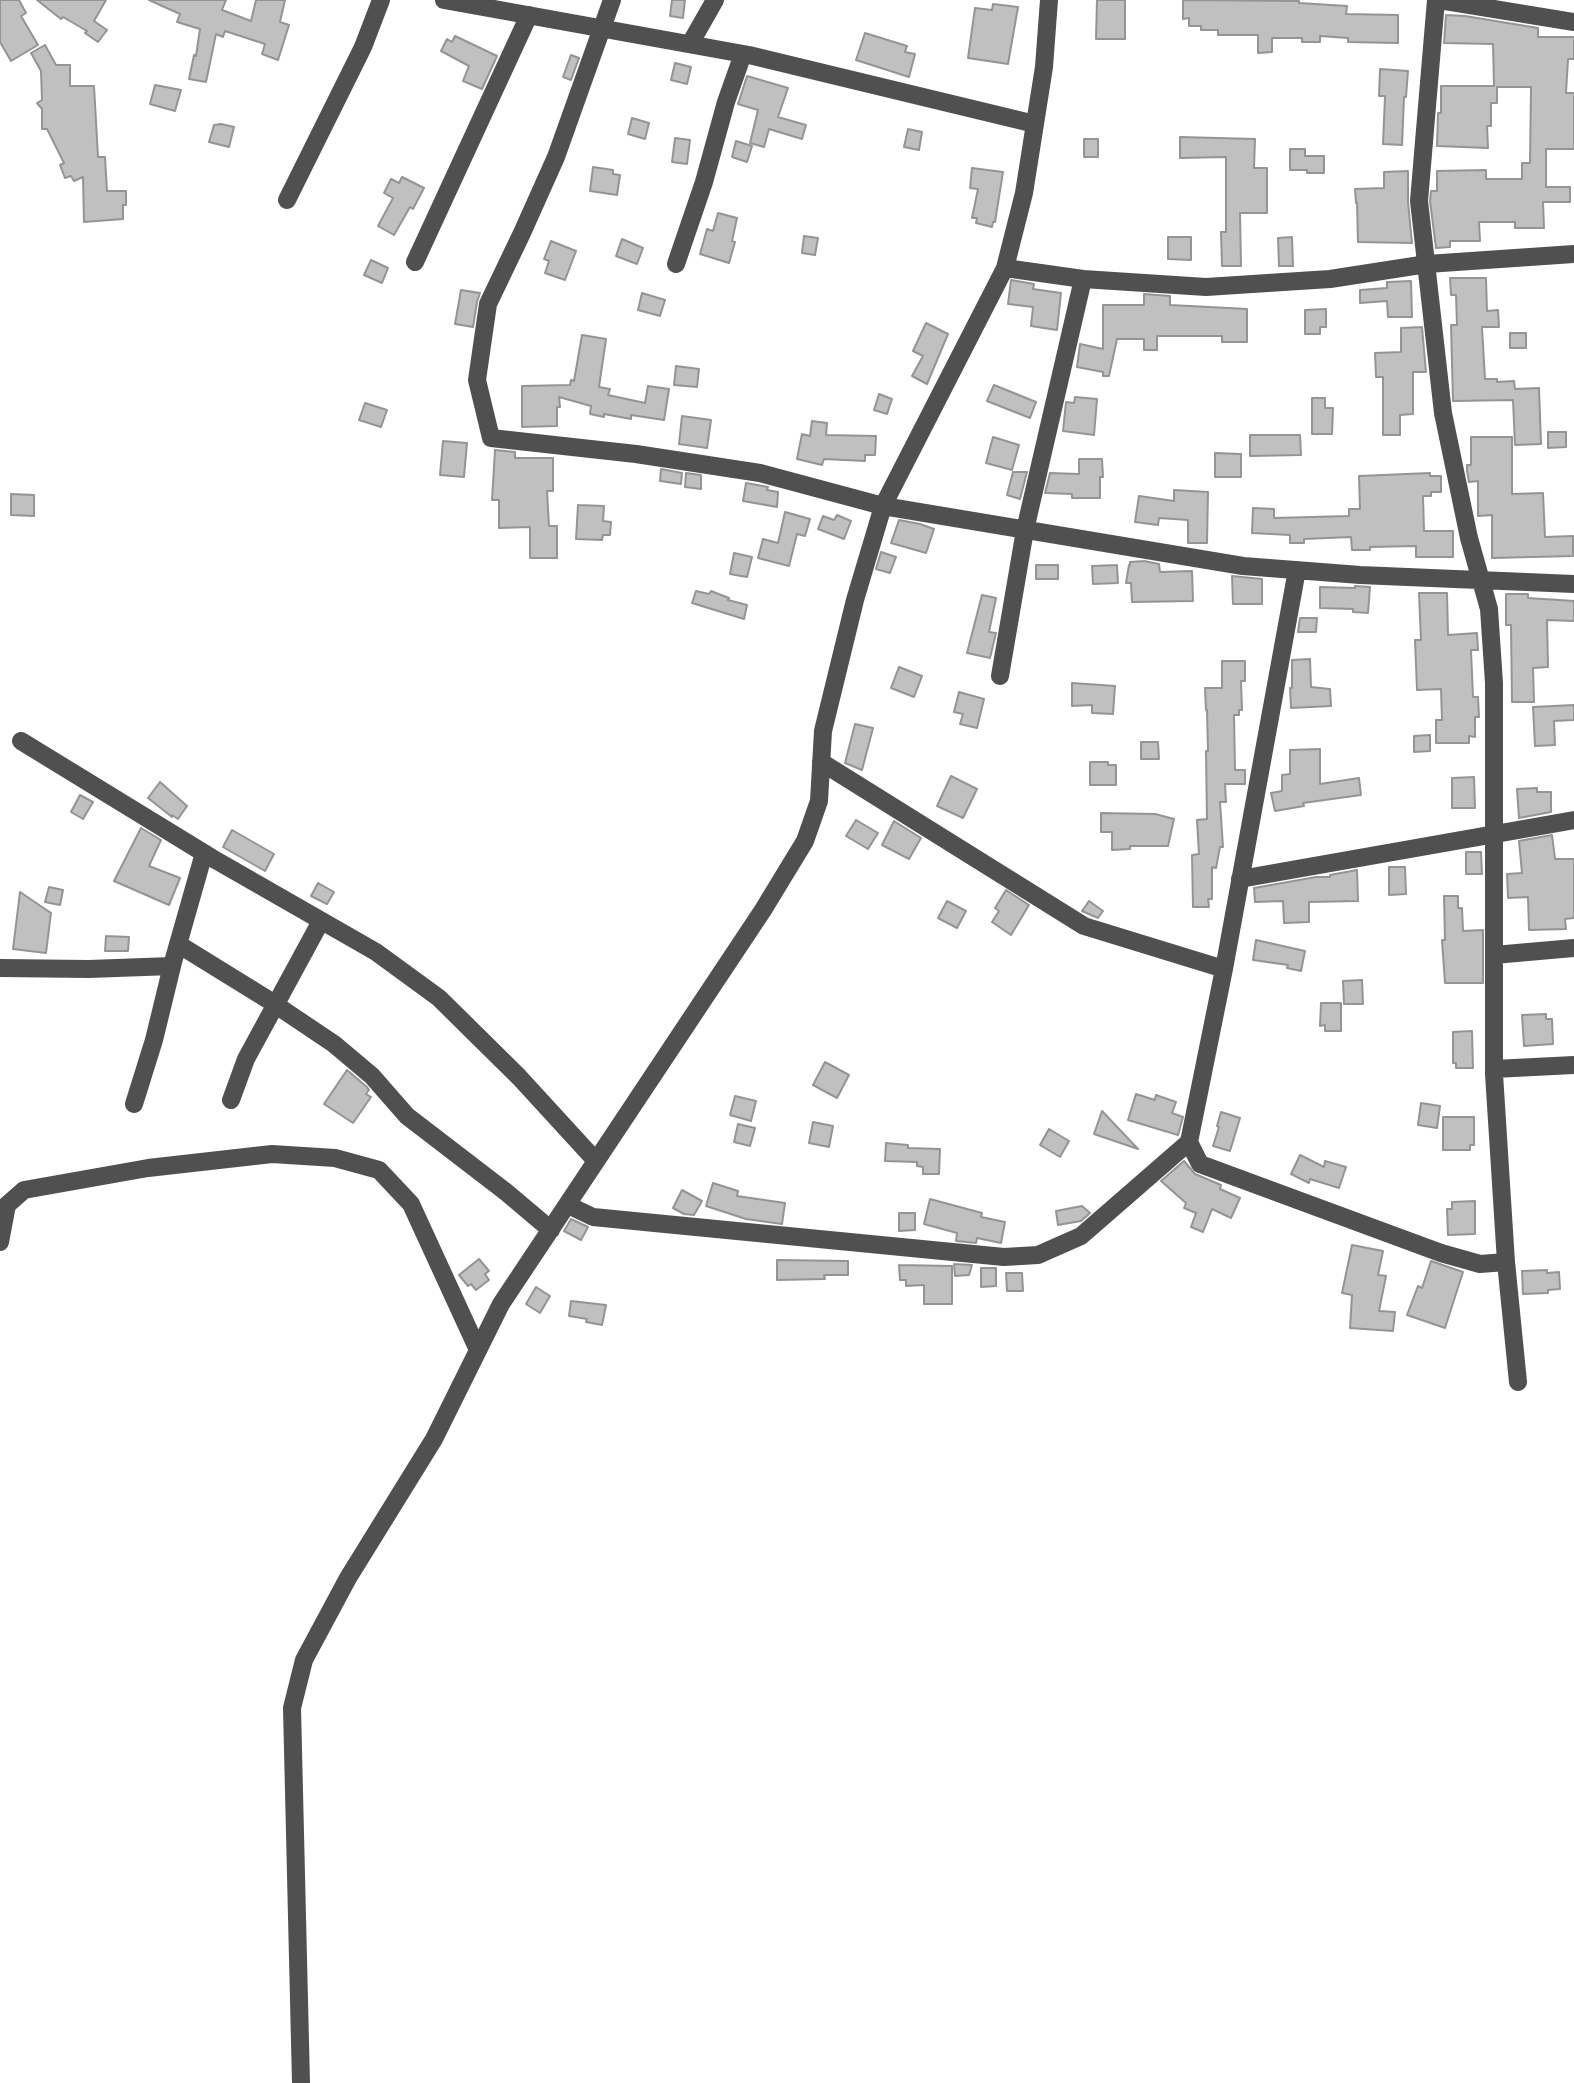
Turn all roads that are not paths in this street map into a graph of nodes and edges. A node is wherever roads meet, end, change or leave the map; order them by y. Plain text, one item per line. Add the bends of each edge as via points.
1 (381, 0) edge
2 (444, 0) edge
3 (612, 0) edge
4 (715, 0) edge
5 (1049, 0) edge
6 (1438, 0) edge
7 (529, 15) junction
8 (1574, 22) edge
9 (601, 28) junction
10 (690, 44) junction
11 (743, 54) junction
12 (1035, 124) junction
13 (287, 200) dead end
14 (1574, 254) edge
15 (415, 262) dead end
16 (676, 264) dead end
17 (1427, 264) junction
18 (1005, 268) junction
19 (1083, 279) junction
20 (883, 506) junction
21 (1025, 530) junction
22 (1297, 570) junction
23 (1481, 579) junction
24 (1574, 584) edge
25 (1000, 676) dead end
26 (21, 741) dead end
27 (821, 762) junction
28 (1574, 820) edge
29 (1494, 834) junction
30 (204, 853) junction
31 (1240, 879) junction
32 (321, 921) junction
33 (178, 944) junction
34 (1574, 948) edge
35 (1494, 955) junction
36 (172, 966) junction
37 (0, 968) edge
38 (1224, 969) junction
39 (276, 1005) junction
40 (1574, 1065) edge
41 (1494, 1069) junction
42 (231, 1100) dead end
43 (134, 1104) dead end
44 (1189, 1142) junction
45 (597, 1161) junction
46 (568, 1205) junction
47 (551, 1230) junction
48 (0, 1242) edge
49 (1506, 1262) junction
50 (478, 1350) junction
51 (1518, 1382) dead end
52 (301, 2083) edge

1 - 13 street via 363,47
2 - 7 street
3 - 9 street
4 - 10 street
5 - 12 street
6 - 8 street
6 - 17 street via 1419,201
7 - 9 street
7 - 15 street
9 - 10 street
9 - 20 street via 556,157 488,304 477,380 491,438 761,473
10 - 11 street
11 - 12 street
11 - 16 street
12 - 18 street
14 - 17 street
17 - 19 street via 1330,279 1206,288
17 - 23 street via 1443,413
18 - 19 street
18 - 20 street
19 - 21 street
20 - 21 street
20 - 27 street via 823,731
21 - 22 street via 1243,566
21 - 25 street
22 - 23 street
22 - 31 street
23 - 24 street
23 - 29 street via 1489,609 1494,683
26 - 30 street
27 - 38 street via 1084,926
27 - 45 street via 820,801 805,841
28 - 29 street
29 - 31 street
29 - 35 street
30 - 32 street
30 - 33 street
31 - 38 street
32 - 39 street
32 - 45 street via 376,952 439,998
33 - 36 street
33 - 39 street
34 - 35 street
35 - 41 street
36 - 37 street
36 - 43 street
38 - 44 street
39 - 42 street via 246,1059
39 - 47 street via 343,1052 372,1076 407,1116
40 - 41 street
41 - 49 street
44 - 46 street via 1081,1236 1038,1255 1004,1257 593,1217
44 - 49 street via 1200,1164 1441,1253 1480,1264
45 - 46 street
46 - 47 street
47 - 50 street via 501,1304
48 - 50 street via 7,1205 24,1190 148,1168 272,1154 335,1158 379,1170 411,1205
49 - 51 street
50 - 52 street via 434,1439 348,1578 304,1660 292,1707

